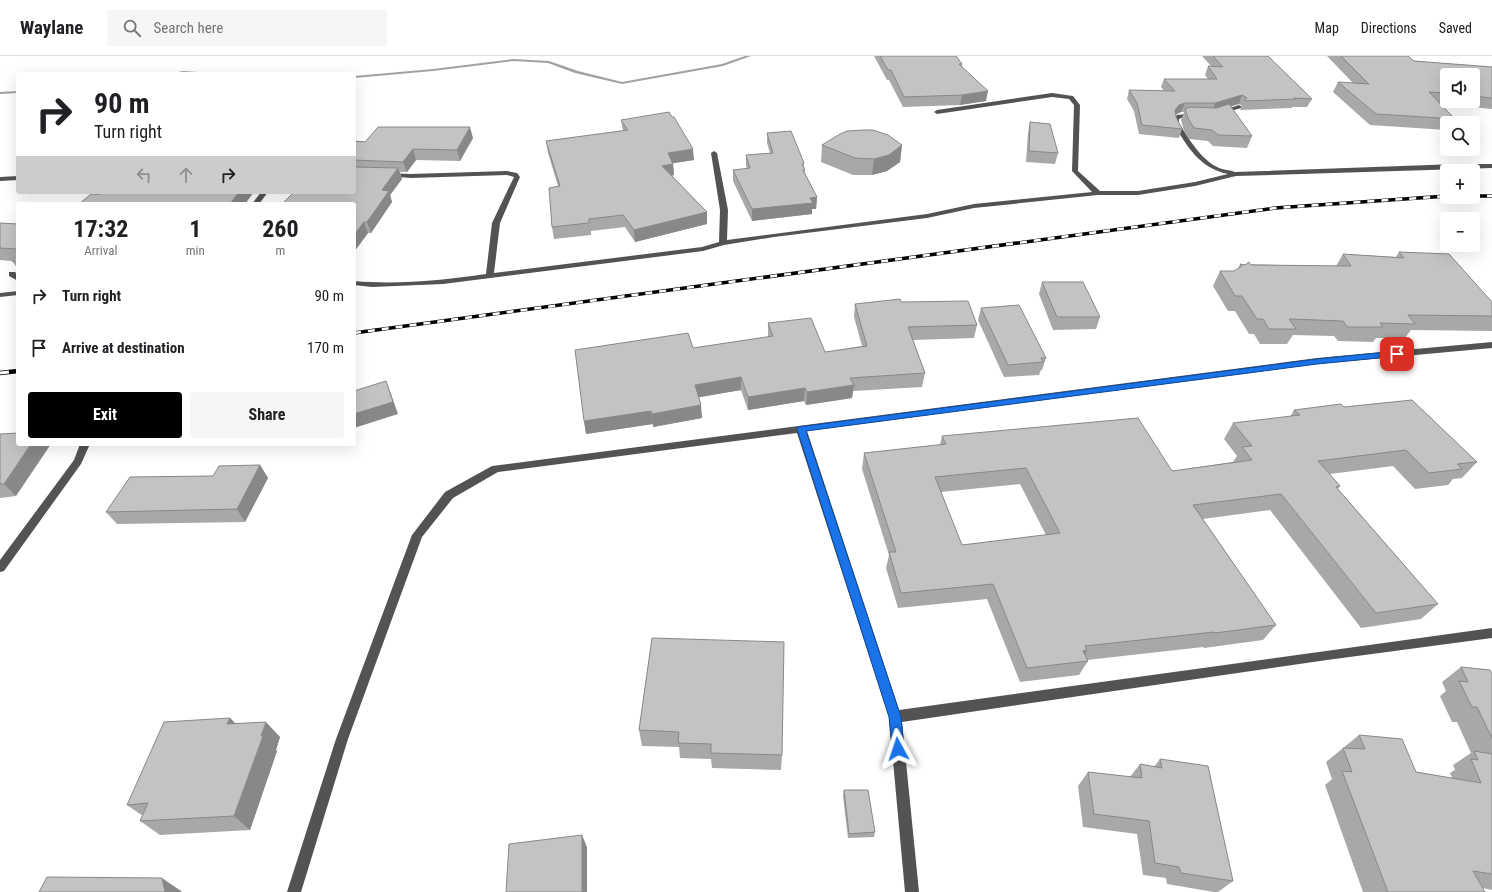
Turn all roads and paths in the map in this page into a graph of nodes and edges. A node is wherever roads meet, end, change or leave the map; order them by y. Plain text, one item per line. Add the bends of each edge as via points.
1 (1239, 108) edge
2 (937, 112) dead end
3 (714, 154) dead end
4 (1492, 166) edge
5 (1236, 174) junction
6 (382, 175) edge
7 (16, 178) edge
8 (0, 179) edge
9 (1098, 193) junction
10 (263, 194) edge
11 (257, 202) edge
12 (723, 243) junction
13 (490, 275) junction
14 (356, 283) edge
15 (16, 293) edge
16 (0, 295) edge
17 (1492, 345) edge
18 (801, 429) junction
19 (84, 446) edge
20 (5, 553) edge
21 (0, 568) edge
22 (1492, 633) edge
23 (895, 717) junction
24 (294, 892) edge
25 (912, 892) edge

1 - 5 street via 1208,115 1186,114 1179,116 1176,123 1189,145 1209,165
2 - 9 street via 1052,95 1071,97 1077,105 1075,171
3 - 12 street via 724,210
4 - 5 street
5 - 9 street via 1195,184 1138,192
6 - 13 street via 507,172 515,174 518,177 496,223
7 - 8 street
9 - 12 street via 974,206 927,216
10 - 11 street
12 - 13 street via 598,263
13 - 14 street via 414,284
15 - 16 street
17 - 18 street via 1317,361
18 - 23 street
18 - 24 street via 496,469 449,495 417,534 342,739
19 - 20 street via 78,461
20 - 21 street
22 - 23 street
23 - 25 street

